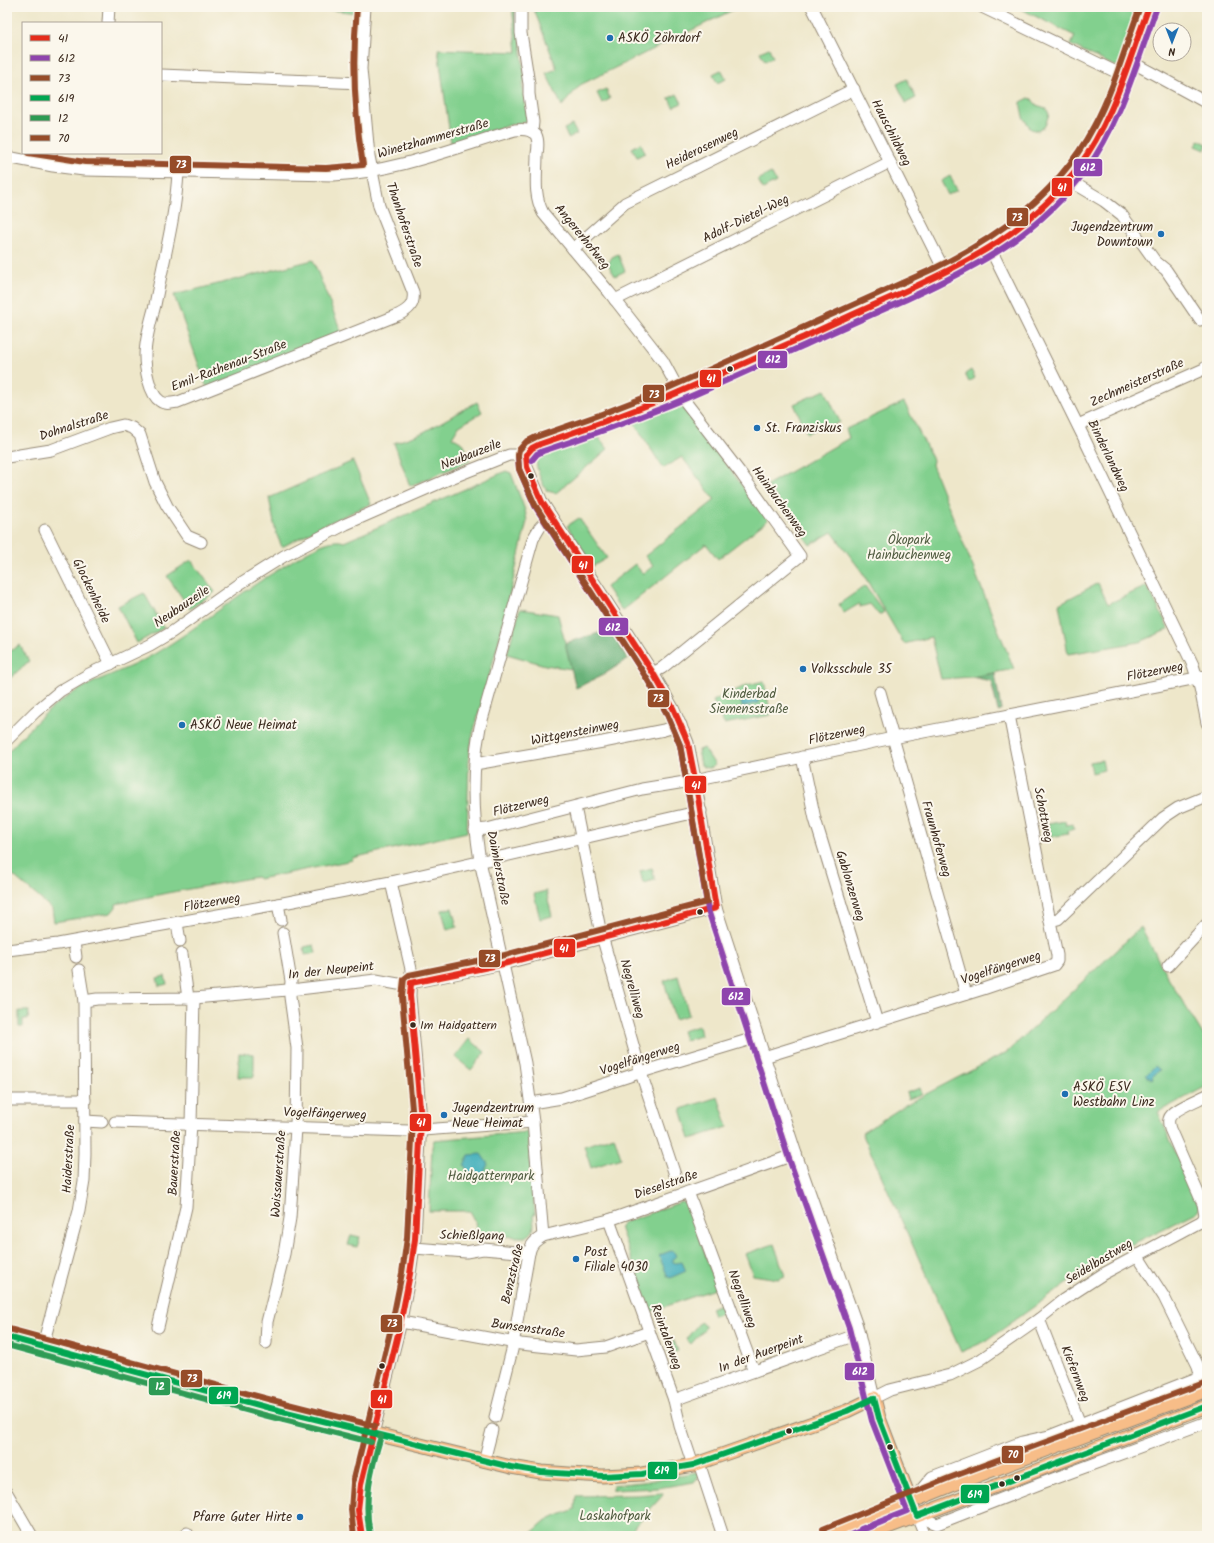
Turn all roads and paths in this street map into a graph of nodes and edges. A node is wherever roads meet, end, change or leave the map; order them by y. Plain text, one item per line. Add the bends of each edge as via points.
1 (109, 7) edge
2 (365, 7) edge
3 (521, 7) edge
4 (812, 7) edge
5 (982, 7) edge
6 (1149, 7) edge
7 (108, 22) edge
8 (1128, 62) junction
9 (1124, 74) junction
10 (162, 75) edge
11 (362, 83) junction
12 (854, 89) junction
13 (1207, 103) edge
14 (532, 132) junction
15 (7, 157) edge
16 (890, 162) junction
17 (372, 171) junction
18 (178, 172) junction
19 (1068, 180) junction
20 (990, 248) junction
21 (573, 249) junction
22 (945, 272) junction
23 (615, 300) junction
24 (412, 304) joint
25 (1200, 320) dead end
26 (1207, 366) edge
27 (680, 391) junction
28 (1078, 425) junction
29 (526, 455) junction
30 (7, 457) edge
31 (551, 516) junction
32 (45, 530) dead end
33 (201, 542) dead end
34 (111, 664) junction
35 (654, 673) junction
36 (1202, 677) edge
37 (880, 692) dead end
38 (1009, 715) junction
39 (1207, 723) edge
40 (680, 725) junction
41 (893, 738) junction
42 (7, 740) edge
43 (802, 757) junction
44 (475, 764) junction
45 (695, 779) junction
46 (1207, 796) edge
47 (575, 807) junction
48 (701, 810) junction
49 (475, 830) junction
50 (582, 838) junction
51 (480, 861) junction
52 (391, 882) junction
53 (278, 904) junction
54 (716, 908) junction
55 (281, 920) dead end
56 (1050, 921) junction
57 (177, 923) junction
58 (1207, 924) edge
59 (283, 933) dead end
60 (602, 937) junction
61 (180, 941) dead end
62 (74, 942) junction
63 (7, 950) edge
64 (182, 954) dead end
65 (76, 957) dead end
66 (503, 964) junction
67 (1168, 966) dead end
68 (79, 970) dead end
69 (411, 983) junction
70 (290, 990) junction
71 (966, 994) junction
72 (191, 998) junction
73 (84, 1001) junction
74 (877, 1022) junction
75 (758, 1037) junction
76 (764, 1057) junction
77 (641, 1073) junction
78 (1207, 1095) edge
79 (7, 1100) edge
80 (85, 1100) junction
81 (530, 1103) junction
82 (85, 1121) junction
83 (102, 1122) dead end
84 (115, 1122) dead end
85 (533, 1122) junction
86 (191, 1124) junction
87 (296, 1128) junction
88 (420, 1130) junction
89 (796, 1154) junction
90 (675, 1175) tunnel mouth
91 (683, 1191) junction
92 (609, 1220) junction
93 (543, 1236) junction
94 (414, 1248) junction
95 (529, 1253) junction
96 (1137, 1254) junction
97 (1039, 1319) junction
98 (401, 1322) junction
99 (158, 1327) dead end
100 (649, 1332) junction
101 (7, 1336) edge
102 (859, 1336) junction
103 (266, 1343) dead end
104 (513, 1343) junction
105 (43, 1345) junction
106 (754, 1371) junction
107 (1204, 1376) edge
108 (1207, 1390) edge
109 (874, 1398) junction
110 (674, 1400) junction
111 (1207, 1406) edge
112 (495, 1417) dead end
113 (1207, 1422) edge
114 (1080, 1424) junction
115 (492, 1430) dead end
116 (373, 1434) junction
117 (1075, 1440) junction
118 (484, 1461) junction
119 (696, 1464) junction
120 (7, 1493) edge
121 (911, 1502) junction
122 (917, 1516) junction
123 (32, 1536) edge
124 (362, 1536) edge
125 (723, 1536) edge
126 (826, 1536) edge
127 (864, 1536) edge
128 (925, 1536) edge

1 - 7 street
2 - 11 street, Thanhoferstraße
3 - 14 street, Angererhofweg via 521,33 529,84
4 - 12 street, Hauschildweg
5 - 9 street
6 - 8 street
8 - 9 street
8 - 13 street
9 - 19 street via 1113,107 1098,137
10 - 11 street
11 - 17 street, Thanhoferstraße
12 - 16 street, Hauschildweg
12 - 21 street, Heiderosenweg via 625,203
14 - 17 street, Winetzhammerstraße via 515,130 383,170
14 - 21 street, Angererhofweg via 538,144 536,190 540,206
15 - 18 street, Winetzhammerstraße via 84,170
16 - 22 street, Hauschildweg
16 - 23 street, Adolf-Dietel-Weg
17 - 18 street, Winetzhammerstraße via 326,176
17 - 24 street, Thanhoferstraße via 379,206 413,292
18 - 24 street, Emil-Rathenau-Straße via 175,200 145,353 147,376 160,402 178,402 398,315
19 - 20 street via 1031,217
19 - 25 street via 1122,215 1155,261 1166,270
20 - 22 street
20 - 28 street, Binderlandweg
21 - 23 street, Angererhofweg
22 - 27 street
23 - 27 street, Angererhofweg via 663,361
26 - 28 street, Zechmeisterstraße
27 - 29 street via 540,444
27 - 35 street, Hainbuchenweg via 684,400 800,556
28 - 36 street, Binderlandweg via 1190,659
29 - 31 street via 527,467
29 - 34 street, Neubauzeile via 509,455 451,478 311,542 247,579 156,642
30 - 33 street, Dohnalstraße via 51,450 110,428 123,425 132,428 140,435 156,482 168,506 187,536
31 - 35 street
31 - 44 street, Daimlerstraße via 533,539 480,727
32 - 34 street, Glockenheide
34 - 42 street, Neubauzeile via 60,691 34,712
35 - 40 street
36 - 38 street, Flötzerweg
36 - 39 street, Binderlandweg
37 - 41 street, Fraunhoferweg
38 - 41 street, Flötzerweg
38 - 56 street, Schottweg
40 - 44 street, Wittgensteinweg via 601,743
40 - 45 street via 688,743
41 - 43 street, Flötzerweg
41 - 71 street, Fraunhoferweg
43 - 45 street, Flötzerweg
43 - 74 street, Gablonzerweg via 815,819
44 - 49 street, Daimlerstraße
45 - 47 street, Flötzerweg via 642,789
45 - 48 street
46 - 56 street via 1178,808 1163,818 1058,919
47 - 49 street, Flötzerweg
47 - 50 street, Negrelliweg
48 - 50 street, Flötzerweg
48 - 54 street
49 - 51 street, Daimlerstraße
50 - 51 street, Flötzerweg
50 - 60 street, Negrelliweg
51 - 52 street, Flötzerweg
51 - 66 street, Daimlerstraße
52 - 53 street, Flötzerweg
52 - 69 street via 411,969
53 - 55 street
53 - 57 street, Flötzerweg
54 - 60 street, In der Neupeint
54 - 75 street
56 - 71 street, Vogelfängerweg via 1057,955 1054,965
57 - 61 street
57 - 62 street, Flötzerweg
58 - 67 street
59 - 70 street, Woissauerstraße via 291,981
60 - 66 street, In der Neupeint
60 - 77 street, Negrelliweg
62 - 63 street, Flötzerweg
62 - 65 street
64 - 72 street, Bauerstraße
66 - 69 street, In der Neupeint
66 - 81 street, Daimlerstraße via 525,1063
68 - 73 street, Haiderstraße
69 - 70 street, In der Neupeint via 398,984 376,980
69 - 88 street
70 - 72 street, In der Neupeint
70 - 87 street, Woissauerstraße via 297,1059
71 - 74 street, Vogelfängerweg
72 - 73 street, In der Neupeint
72 - 86 street, Bauerstraße
73 - 80 street, Haiderstraße
74 - 76 street, Vogelfängerweg
75 - 76 street
75 - 77 street, Vogelfängerweg
76 - 89 street
77 - 81 street, Vogelfängerweg via 562,1098
77 - 90 street, Negrelliweg
78 - 96 street, Seidelbastweg via 1177,1110 1168,1120 1203,1204 1205,1216 1197,1224
79 - 80 street
80 - 82 street, Haiderstraße
81 - 85 street, Daimlerstraße
82 - 83 street
82 - 105 street, Haiderstraße via 84,1181 80,1205
84 - 86 street, Vogelfängerweg
85 - 88 street, Vogelfängerweg
85 - 93 street, Daimlerstraße
86 - 87 street, Vogelfängerweg
86 - 99 street, Bauerstraße via 186,1207
87 - 88 street, Vogelfängerweg
87 - 103 street, Woissauerstraße via 290,1218 267,1322
88 - 94 street
89 - 91 street, Dieselstraße
89 - 102 street
91 - 92 street, Dieselstraße
91 - 106 street, Negrelliweg
92 - 93 street, Dieselstraße
92 - 100 street, Reintalerweg
93 - 95 street, Benzstraße via 531,1246
94 - 95 street, Schießlgang
94 - 98 street
95 - 104 street, Benzstraße
96 - 97 street, Seidelbastweg via 1082,1288
96 - 107 street via 1164,1297
97 - 109 street, Seidelbastweg via 966,1368 943,1377 890,1390
97 - 114 street, Kiefernweg
98 - 104 street, Bunsenstraße
98 - 116 street
100 - 104 street, Bunsenstraße via 606,1347 592,1349 562,1349
100 - 110 street, Reintalerweg
101 - 105 main road
102 - 106 street, In der Auerpeint
102 - 109 street
104 - 112 street, Benzstraße
105 - 116 main road
106 - 110 street, In der Auerpeint
107 - 114 street
108 - 117 main road
109 - 119 main road via 847,1411
109 - 121 main road
110 - 119 street, Reintalerweg via 680,1426
111 - 122 main road
113 - 122 street via 937,1524
114 - 117 street
114 - 121 street via 1049,1436 1022,1442 932,1477
115 - 118 street
116 - 118 main road
116 - 124 main road via 359,1494 358,1516
117 - 121 main road
118 - 119 main road via 541,1472 603,1476 642,1474
119 - 125 street, Reintalerweg
120 - 123 street
121 - 122 street
121 - 126 main road
122 - 127 main road
122 - 128 street

